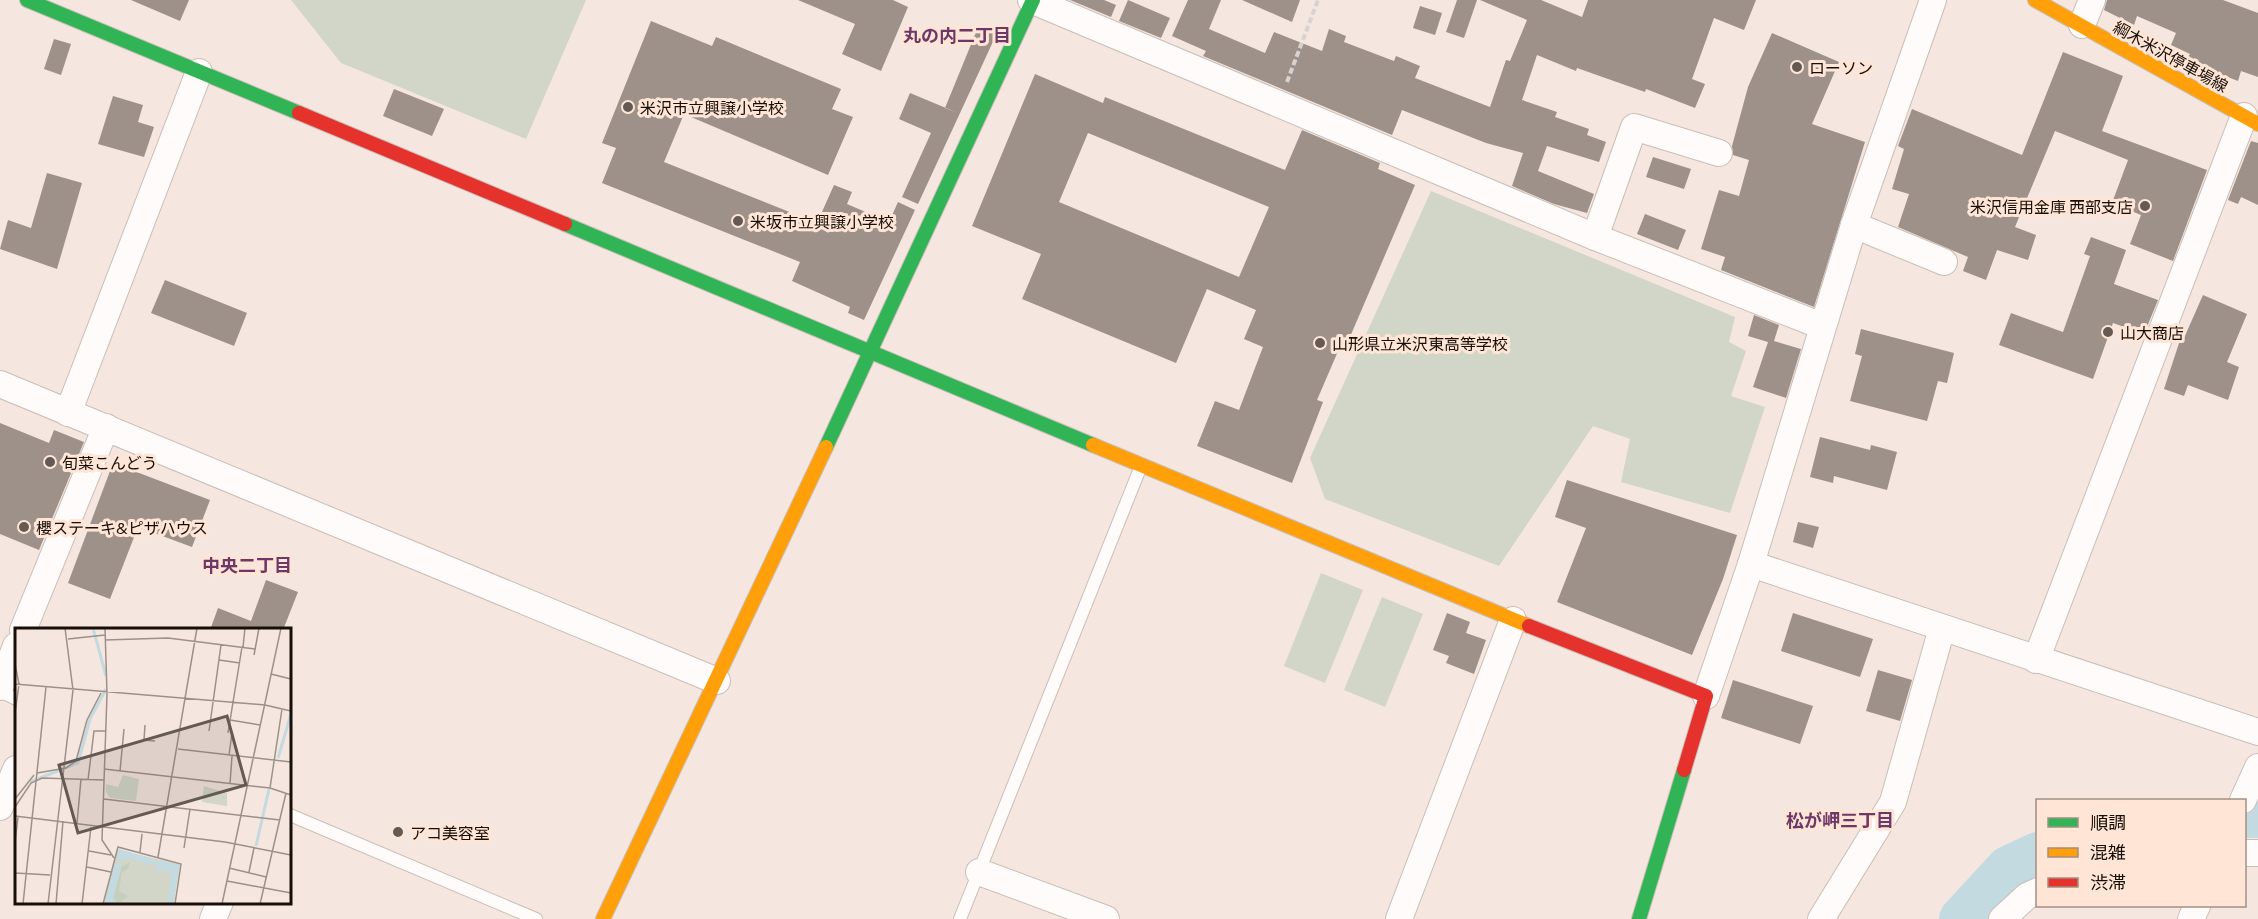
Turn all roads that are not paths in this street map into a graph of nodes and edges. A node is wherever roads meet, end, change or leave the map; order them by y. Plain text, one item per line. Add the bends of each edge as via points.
1 (27, 0) edge
2 (1032, 0) edge
3 (1933, 0) edge
4 (2036, 0) edge
5 (2092, 0) edge
6 (2082, 26) junction
7 (199, 72) junction
8 (2251, 120) edge
9 (1719, 153) dead end
10 (1854, 225) junction
11 (1595, 237) junction
12 (1944, 262) dead end
13 (1822, 326) junction
14 (870, 351) junction
15 (0, 384) edge
16 (68, 413) junction
17 (106, 427) junction
18 (1142, 465) junction
19 (1751, 564) junction
20 (1514, 620) junction
21 (24, 628) edge
22 (1942, 628) junction
23 (15, 649) edge
24 (2036, 660) junction
25 (717, 681) junction
26 (0, 687) edge
27 (0, 691) edge
28 (1706, 696) junction
29 (15, 698) edge
30 (2258, 732) edge
31 (2258, 767) edge
32 (15, 771) edge
33 (2244, 798) edge
34 (0, 807) edge
35 (291, 815) edge
36 (979, 872) junction
37 (2036, 892) edge
38 (220, 904) edge
39 (213, 919) edge
40 (536, 919) edge
41 (603, 919) edge
42 (960, 919) edge
43 (1106, 919) edge
44 (1399, 919) edge
45 (1639, 919) edge
46 (1821, 919) edge
47 (2002, 919) edge

1 - 7 street
2 - 11 street
2 - 14 street
3 - 10 street
4 - 6 street, 綱木米沢停車場線
5 - 6 street
6 - 8 street, 綱木米沢停車場線
7 - 14 street
7 - 16 street
8 - 24 street
9 - 11 street via 1634,127
10 - 12 street
10 - 13 street
11 - 13 street
13 - 19 street
14 - 18 street
14 - 25 street
15 - 16 street
16 - 17 street
17 - 21 street
17 - 25 street
18 - 20 street
18 - 36 lane
19 - 22 street
19 - 28 street
20 - 28 street
20 - 44 street
22 - 24 street
22 - 46 street via 1893,802
23 - 26 street
24 - 30 street
25 - 41 street
27 - 29 lane
28 - 45 street
31 - 33 street
32 - 34 street
35 - 40 lane
36 - 42 lane
36 - 43 street
37 - 47 street
38 - 39 street

